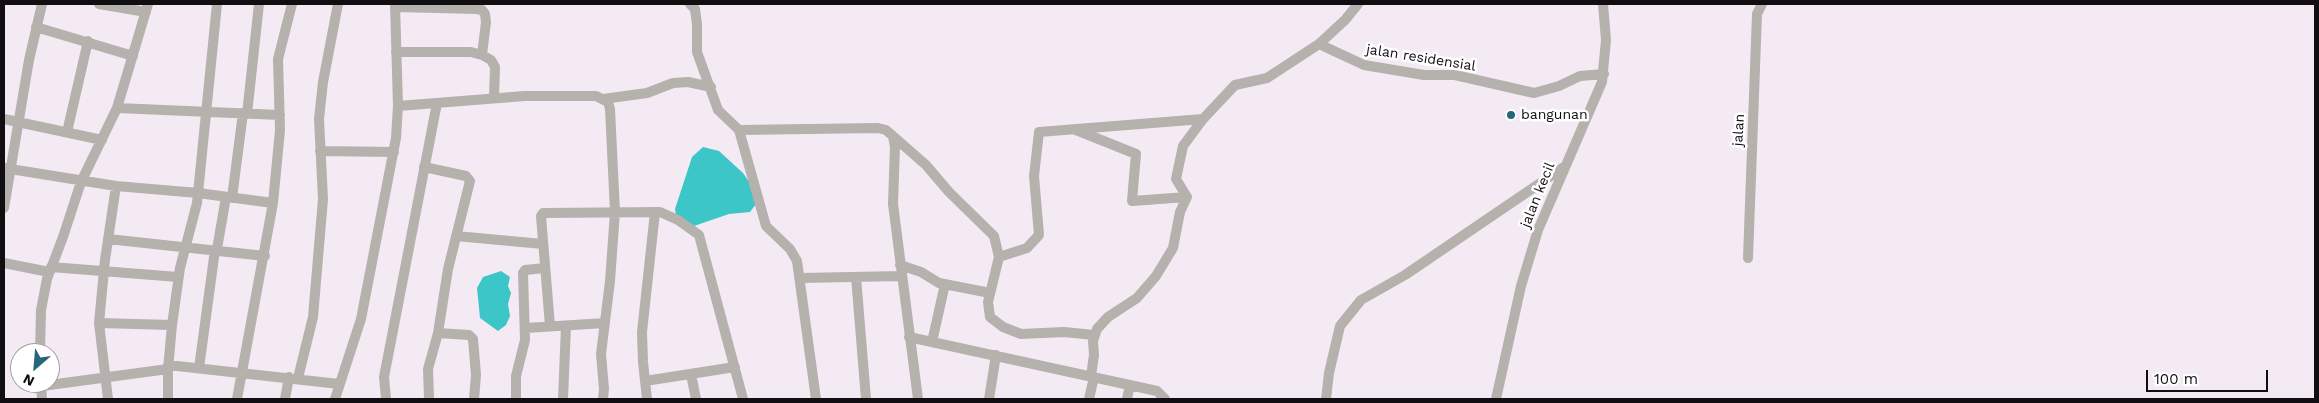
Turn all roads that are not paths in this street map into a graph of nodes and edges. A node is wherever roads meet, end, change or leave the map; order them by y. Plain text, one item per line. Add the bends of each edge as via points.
1 (42, 4) edge
2 (100, 4) edge
3 (217, 4) edge
4 (258, 4) edge
5 (292, 4) edge
6 (338, 4) edge
7 (690, 4) edge
8 (1358, 4) edge
9 (1603, 4) edge
10 (1762, 4) edge
11 (395, 6) edge
12 (147, 8) edge
13 (36, 27) junction
14 (88, 42) junction
15 (1319, 44) junction
16 (396, 52) junction
17 (482, 55) junction
18 (133, 56) junction
19 (1604, 74) junction
20 (711, 87) junction
21 (494, 98) junction
22 (603, 99) junction
23 (437, 103) junction
24 (398, 106) junction
25 (117, 108) junction
26 (206, 113) junction
27 (245, 113) junction
28 (280, 115) junction
29 (4, 118) edge
30 (1203, 119) junction
31 (19, 121) junction
32 (1072, 129) junction
33 (739, 130) junction
34 (67, 132) junction
35 (893, 136) junction
36 (102, 140) junction
37 (320, 151) junction
38 (394, 152) junction
39 (424, 167) junction
40 (1564, 167) junction
41 (7, 168) edge
42 (81, 182) junction
43 (116, 186) junction
44 (198, 193) junction
45 (1187, 197) junction
46 (229, 198) junction
47 (273, 203) junction
48 (4, 208) edge
49 (615, 212) junction
50 (655, 212) junction
51 (456, 236) junction
52 (108, 239) junction
53 (542, 244) junction
54 (185, 247) junction
55 (216, 249) junction
56 (265, 256) junction
57 (999, 257) junction
58 (1748, 258) dead end
59 (4, 263) edge
60 (545, 268) junction
61 (50, 269) junction
62 (901, 270) junction
63 (104, 272) junction
64 (178, 277) junction
65 (856, 277) junction
66 (801, 278) junction
67 (945, 284) junction
68 (990, 292) junction
69 (100, 323) junction
70 (605, 323) junction
71 (172, 325) junction
72 (550, 326) junction
73 (566, 326) junction
74 (526, 328) junction
75 (438, 333) junction
76 (1094, 335) junction
77 (909, 337) junction
78 (932, 342) junction
79 (40, 343) edge
80 (996, 355) junction
81 (168, 367) junction
82 (735, 367) junction
83 (199, 368) junction
84 (243, 373) junction
85 (691, 374) junction
86 (105, 376) junction
87 (1092, 377) junction
88 (294, 378) junction
89 (645, 381) junction
90 (60, 382) edge
91 (339, 384) junction
92 (1130, 385) junction
93 (108, 399) edge
94 (168, 399) edge
95 (237, 399) edge
96 (285, 399) edge
97 (335, 399) edge
98 (386, 399) edge
99 (429, 399) edge
100 (474, 399) edge
101 (516, 399) edge
102 (563, 399) edge
103 (603, 399) edge
104 (647, 399) edge
105 (696, 399) edge
106 (743, 399) edge
107 (816, 399) edge
108 (866, 399) edge
109 (918, 399) edge
110 (989, 399) edge
111 (1089, 399) edge
112 (1127, 399) edge
113 (1164, 399) edge
114 (1326, 399) edge
115 (1496, 399) edge

1 - 13 street
2 - 12 street
3 - 26 street
4 - 27 street
5 - 28 street via 278,60
6 - 37 street via 323,82
7 - 20 street via 695,9 697,52
8 - 15 street
9 - 19 street, jalan kecil via 1606,29
10 - 58 street, jalan via 1757,14
11 - 16 street
11 - 17 street via 482,10 486,22
12 - 18 street
13 - 14 street
13 - 31 street
14 - 18 street
14 - 34 street
15 - 19 street, jalan residensial via 1364,65 1424,75 1455,75 1534,93 1580,76
15 - 30 street via 1266,78 1235,85
16 - 17 street via 471,52
16 - 24 street
17 - 21 street via 495,67
18 - 25 street
19 - 40 street, jalan kecil
20 - 22 street via 688,82 673,83 647,93
20 - 33 street via 718,110
21 - 22 street via 555,95
21 - 23 street
22 - 49 street via 610,109
23 - 24 street
23 - 39 street
24 - 38 street
25 - 26 street
25 - 36 street
26 - 27 street
26 - 44 street
27 - 28 street
27 - 46 street
28 - 47 street
29 - 31 street
30 - 32 street
30 - 45 street via 1183,146 1176,179
31 - 34 street
31 - 41 street
32 - 45 street via 1136,154 1132,201
32 - 57 street via 1039,132 1034,176 1039,234 1026,248
33 - 35 street via 878,128
33 - 66 street via 766,226 790,249 797,260
34 - 36 street
35 - 57 street via 990,230
35 - 62 street via 893,204
36 - 42 street
37 - 38 street
37 - 88 street via 323,199 313,317
38 - 91 street via 361,320
39 - 51 street via 466,176 470,181
39 - 98 street via 384,377
40 - 114 street via 1405,275 1361,300 1340,326
40 - 115 street, jalan kecil via 1538,230 1521,286
41 - 42 street
41 - 48 street
42 - 43 street
42 - 61 street
43 - 44 street
43 - 52 street
44 - 46 street
44 - 54 street
45 - 76 street via 1180,212 1173,248 1156,276 1137,298 1102,322
46 - 47 street
46 - 55 street
47 - 56 street
49 - 50 street
49 - 53 street via 544,214 540,220
49 - 70 street
50 - 82 street via 678,220 699,235
50 - 89 street via 642,332
51 - 53 street
51 - 75 street
52 - 54 street
52 - 63 street
53 - 60 street
54 - 55 street
54 - 64 street
55 - 56 street
55 - 83 street
56 - 84 street
57 - 68 street
59 - 61 street
60 - 72 street
60 - 74 street via 523,273
61 - 63 street
61 - 79 street via 41,310
62 - 65 street
62 - 67 street via 911,268
62 - 77 street
63 - 64 street
63 - 69 street
64 - 71 street
65 - 66 street
65 - 108 street
66 - 107 street
67 - 68 street
67 - 78 street
68 - 76 street via 990,316 1003,327 1021,334 1064,332
69 - 71 street
69 - 86 street
70 - 73 street
70 - 103 street via 601,354
71 - 81 street
72 - 73 street
72 - 74 street
73 - 102 street
74 - 101 street via 516,376
75 - 99 street via 428,369
75 - 100 street via 469,335 472,338 476,375
76 - 87 street
77 - 78 street
77 - 109 street
78 - 80 street
80 - 87 street
80 - 110 street
81 - 83 street
81 - 86 street
81 - 94 street
82 - 85 street
82 - 106 street
83 - 84 street
84 - 88 street
84 - 95 street
85 - 89 street
85 - 105 street
86 - 90 street
86 - 93 street
87 - 92 street
87 - 111 street
88 - 91 street
88 - 96 street
89 - 104 street
91 - 97 street
92 - 112 street
92 - 113 street via 1157,391

